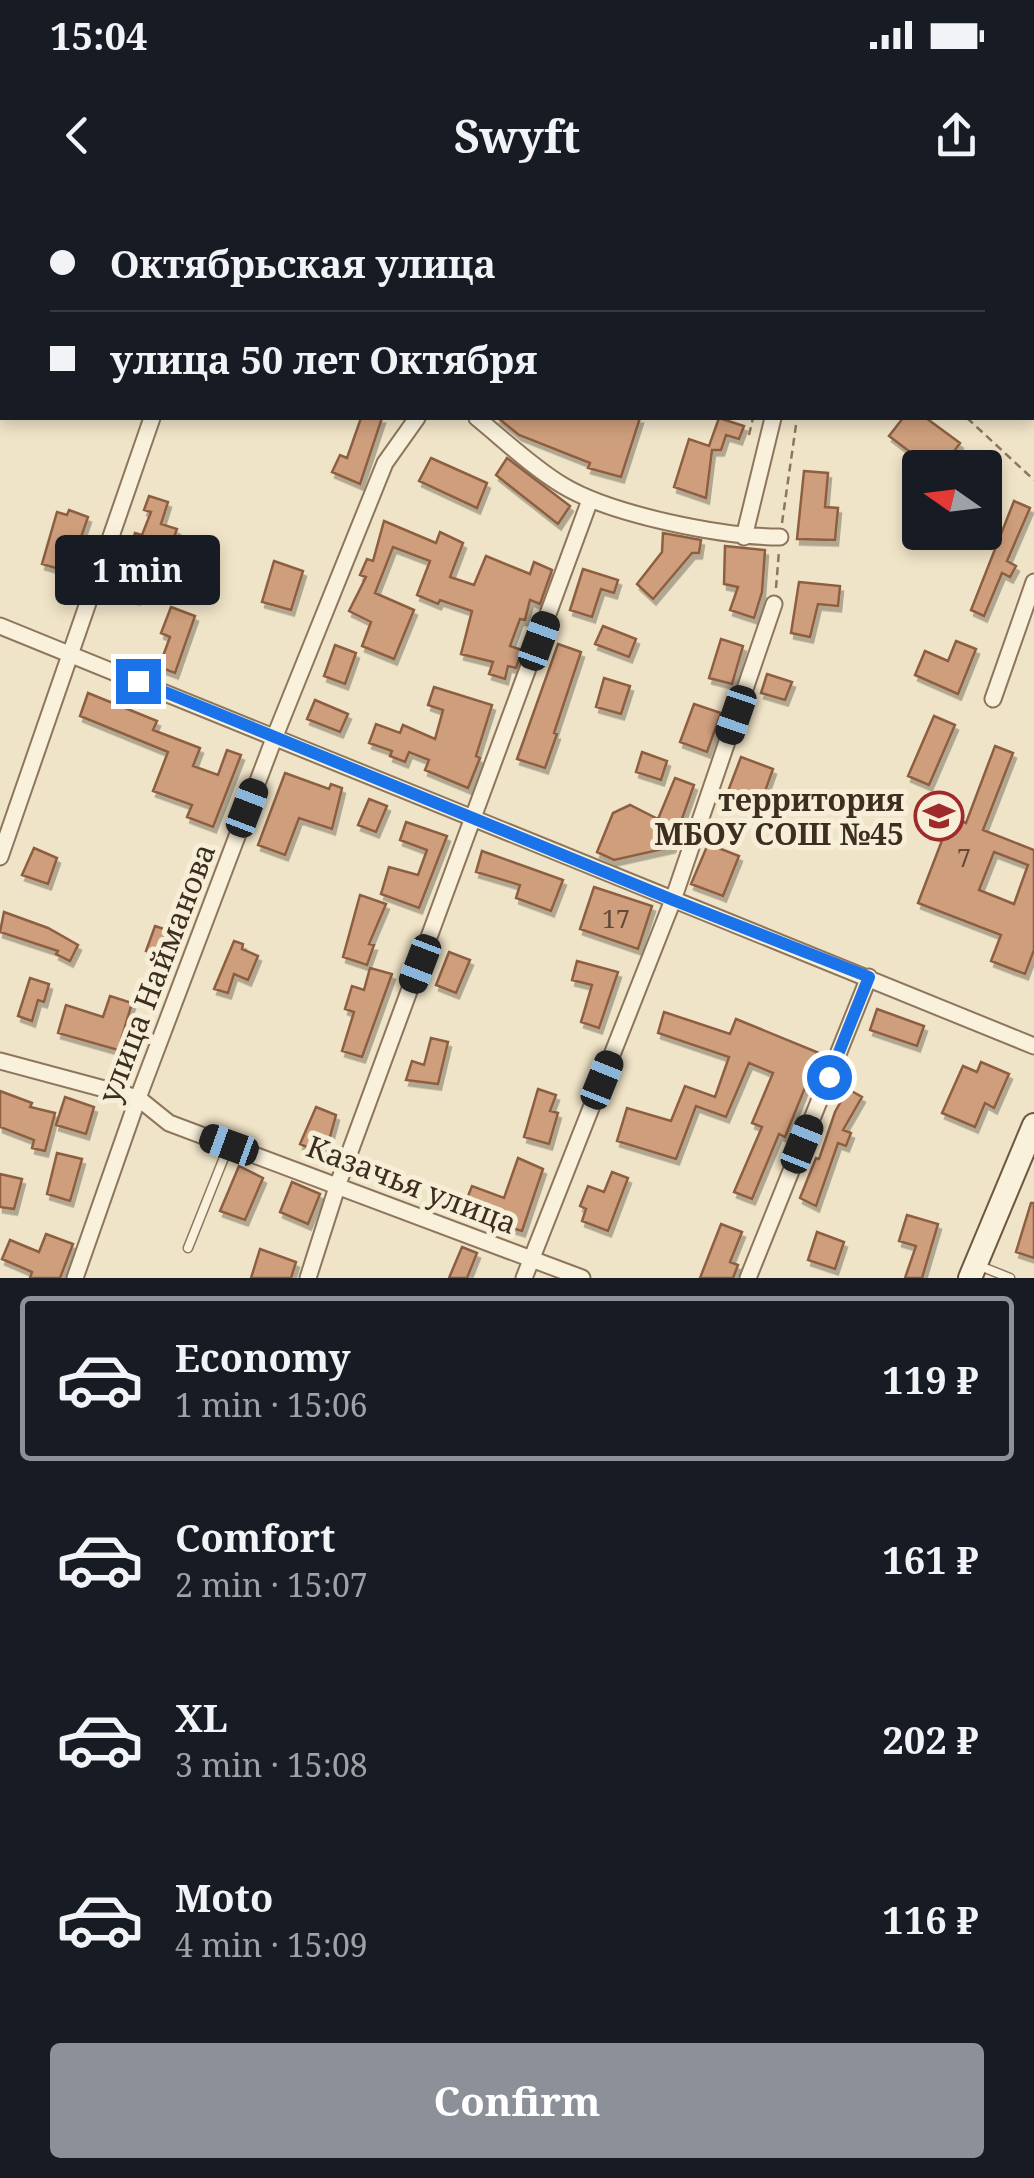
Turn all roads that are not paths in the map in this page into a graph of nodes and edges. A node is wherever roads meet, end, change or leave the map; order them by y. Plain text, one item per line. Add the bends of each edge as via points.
1 (151, 420) edge
2 (416, 420) edge
3 (479, 420) edge
4 (773, 420) edge
5 (590, 500) junction
6 (744, 537) junction
7 (780, 538) road end
8 (1034, 582) edge
9 (774, 604) road end
10 (0, 626) edge
11 (70, 653) junction
12 (993, 699) dead end
13 (274, 736) junction
14 (475, 817) junction
15 (0, 856) edge
16 (673, 900) junction
17 (869, 977) junction
18 (1034, 1046) edge
19 (0, 1061) edge
20 (138, 1098) junction
21 (1034, 1125) edge
22 (229, 1145) junction
23 (338, 1184) junction
24 (188, 1248) dead end
25 (531, 1259) junction
26 (973, 1271) edge
27 (75, 1278) edge
28 (308, 1278) edge
29 (524, 1278) edge
30 (582, 1278) edge
31 (748, 1278) edge
32 (1010, 1278) edge

1 - 11 street
2 - 13 street, улица Найманова via 385,463
3 - 5 street
4 - 6 street
5 - 6 street
5 - 14 street
6 - 7 street
8 - 12 street
9 - 16 street
10 - 11 street
11 - 13 street
11 - 15 street
13 - 14 street
13 - 20 street, улица Найманова
14 - 16 street
14 - 23 street
16 - 17 street
16 - 25 street
17 - 18 street
17 - 31 street
19 - 20 street, Казачья улица
20 - 22 street, Казачья улица via 169,1124
20 - 27 street, улица Найманова
21 - 26 street
22 - 23 street, Казачья улица
22 - 24 lane
23 - 25 street, Казачья улица
23 - 28 street
25 - 29 street
25 - 30 street, Казачья улица
26 - 32 lane

